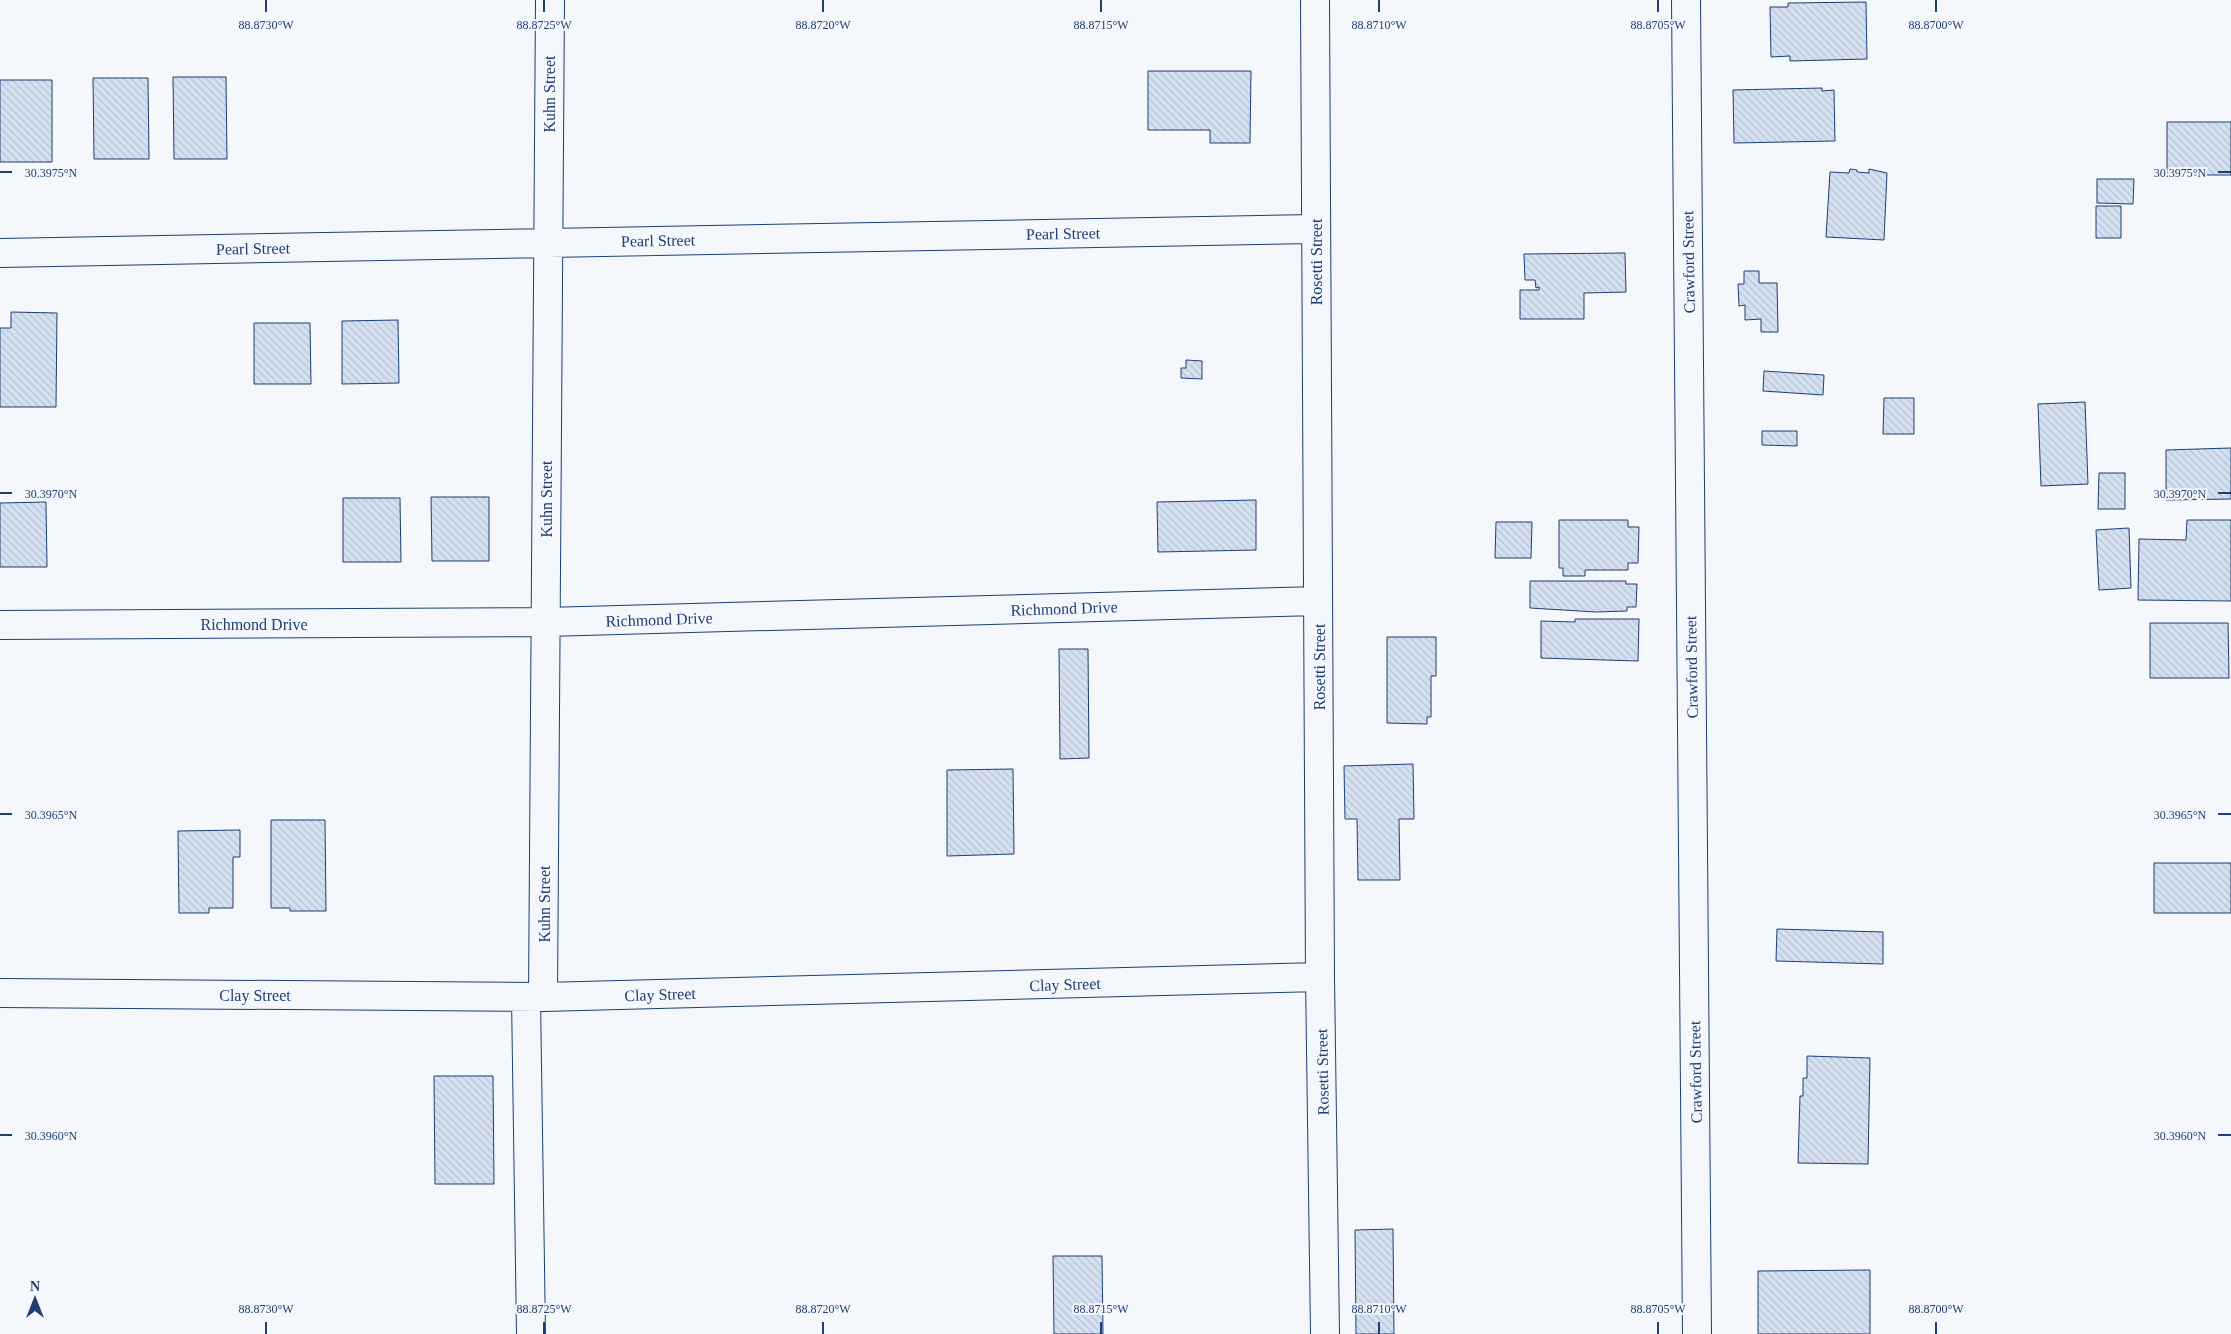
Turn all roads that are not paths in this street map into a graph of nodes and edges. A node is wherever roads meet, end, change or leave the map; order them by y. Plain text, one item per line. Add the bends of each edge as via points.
1 (550, 0) edge
2 (1314, 0) edge
3 (1686, 0) edge
4 (1316, 230) junction
5 (548, 242) junction
6 (0, 252) edge
7 (1318, 601) junction
8 (546, 622) junction
9 (0, 625) edge
10 (1320, 977) junction
11 (0, 993) edge
12 (535, 997) junction
13 (531, 1334) edge
14 (1325, 1334) edge
15 (1697, 1334) edge

1 - 5 street, Kuhn Street
2 - 4 street, Rosetti Street
3 - 15 street, Crawford Street
4 - 5 street, Pearl Street
4 - 7 street, Rosetti Street
5 - 6 street, Pearl Street
5 - 8 street, Kuhn Street
7 - 8 street, Richmond Drive
7 - 10 street, Rosetti Street
8 - 9 street, Richmond Drive
8 - 12 street, Kuhn Street
10 - 12 street, Clay Street
10 - 14 street, Rosetti Street
11 - 12 street, Clay Street
12 - 13 street, Kuhn Street

